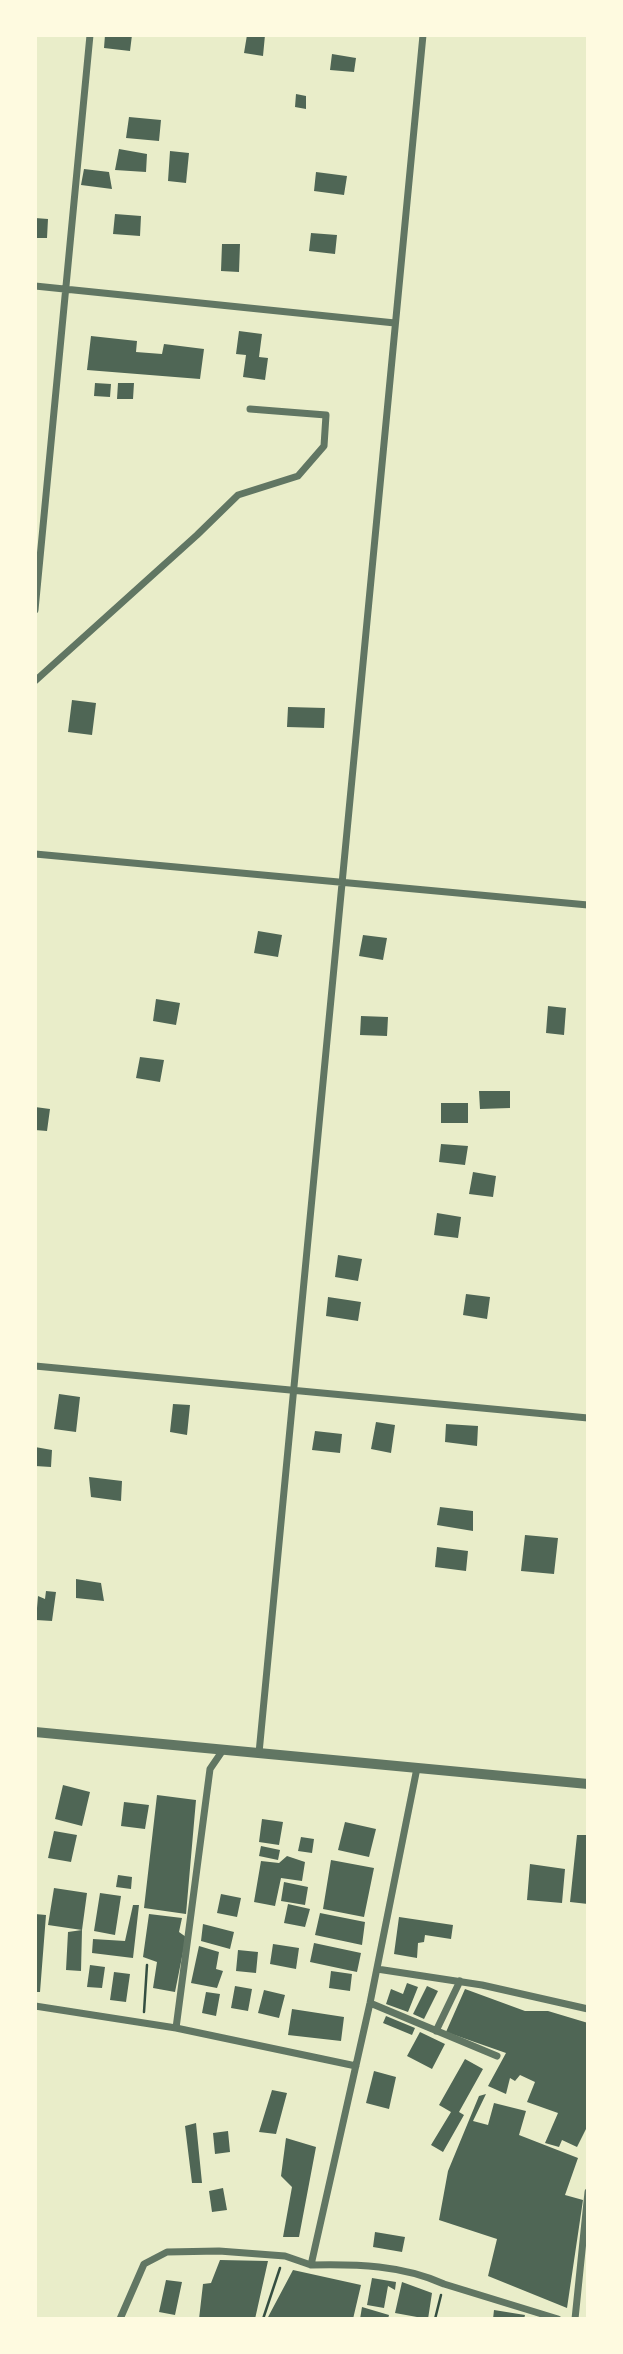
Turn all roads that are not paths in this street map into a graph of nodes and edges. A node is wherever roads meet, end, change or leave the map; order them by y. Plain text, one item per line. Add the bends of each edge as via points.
1 (90, 35) edge
2 (423, 35) edge
3 (35, 286) edge
4 (66, 288) junction
5 (395, 323) junction
6 (250, 409) dead end
7 (35, 610) edge
8 (35, 681) edge
9 (35, 854) edge
10 (342, 883) junction
11 (588, 905) edge
12 (35, 1366) edge
13 (294, 1390) junction
14 (588, 1418) edge
15 (35, 1732) edge
16 (223, 1750) junction
17 (259, 1753) junction
18 (417, 1768) junction
19 (588, 1784) edge
20 (377, 1969) junction
21 (460, 1982) junction
22 (370, 2003) junction
23 (35, 2006) edge
24 (588, 2009) edge
25 (176, 2028) junction
26 (436, 2031) junction
27 (497, 2056) dead end
28 (356, 2066) junction
29 (588, 2192) edge
30 (311, 2265) junction
31 (120, 2319) edge
32 (558, 2319) edge
33 (575, 2319) edge

1 - 4 street
2 - 5 street
3 - 4 street
4 - 5 street
4 - 7 street
5 - 10 street
6 - 8 street via 326,415 324,446 298,476 238,495
9 - 10 street
10 - 11 street
10 - 13 street
12 - 13 street
13 - 14 street
13 - 17 street
15 - 16 street
16 - 17 street
16 - 25 street via 210,1769
17 - 18 street
18 - 19 street
18 - 20 street
20 - 21 street
20 - 22 street
21 - 24 street
21 - 26 street
22 - 26 street
22 - 28 street
23 - 25 street
25 - 28 street
26 - 27 street
28 - 30 street
29 - 33 street
30 - 31 street via 285,2256 167,2252 144,2264
30 - 32 street via 365,2264 426,2276

